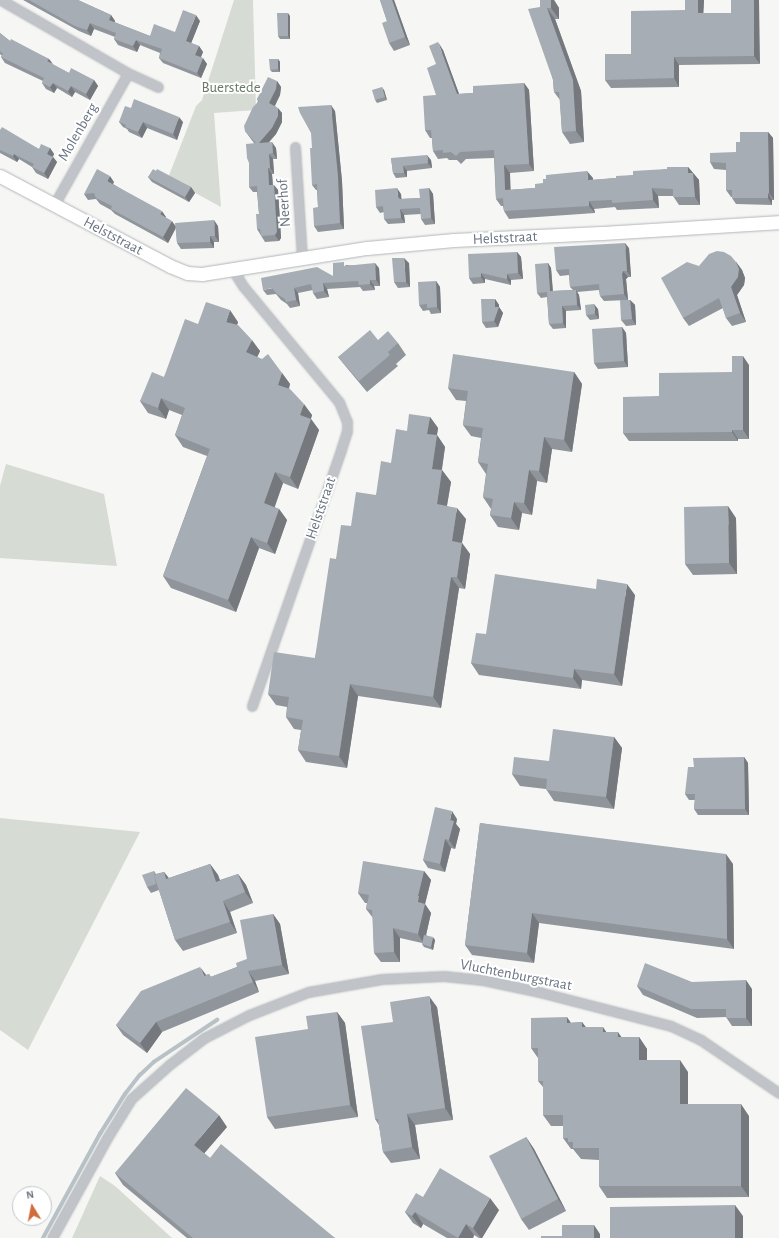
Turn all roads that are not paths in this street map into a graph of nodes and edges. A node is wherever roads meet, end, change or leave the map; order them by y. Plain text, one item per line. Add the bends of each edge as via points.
1 (1, 0) edge
2 (128, 73) junction
3 (158, 88) dead end
4 (295, 147) dead end
5 (0, 176) edge
6 (54, 205) junction
7 (779, 222) edge
8 (302, 258) junction
9 (233, 270) junction
10 (252, 706) dead end
11 (779, 1093) edge
12 (52, 1238) edge

1 - 2 street
2 - 3 street
2 - 6 street, Molenberg
4 - 8 street, Neerhof
5 - 6 street, Helststraat
6 - 9 street, Helststraat via 187,273
7 - 8 street, Helststraat via 454,240 367,248
8 - 9 street, Helststraat
9 - 10 street, Helststraat via 243,286 339,402 347,422 341,450
11 - 12 street, Vluchtenburgstraat via 701,1040 671,1026 539,992 483,980 444,976 382,979 308,992 250,1015 204,1038 131,1099

